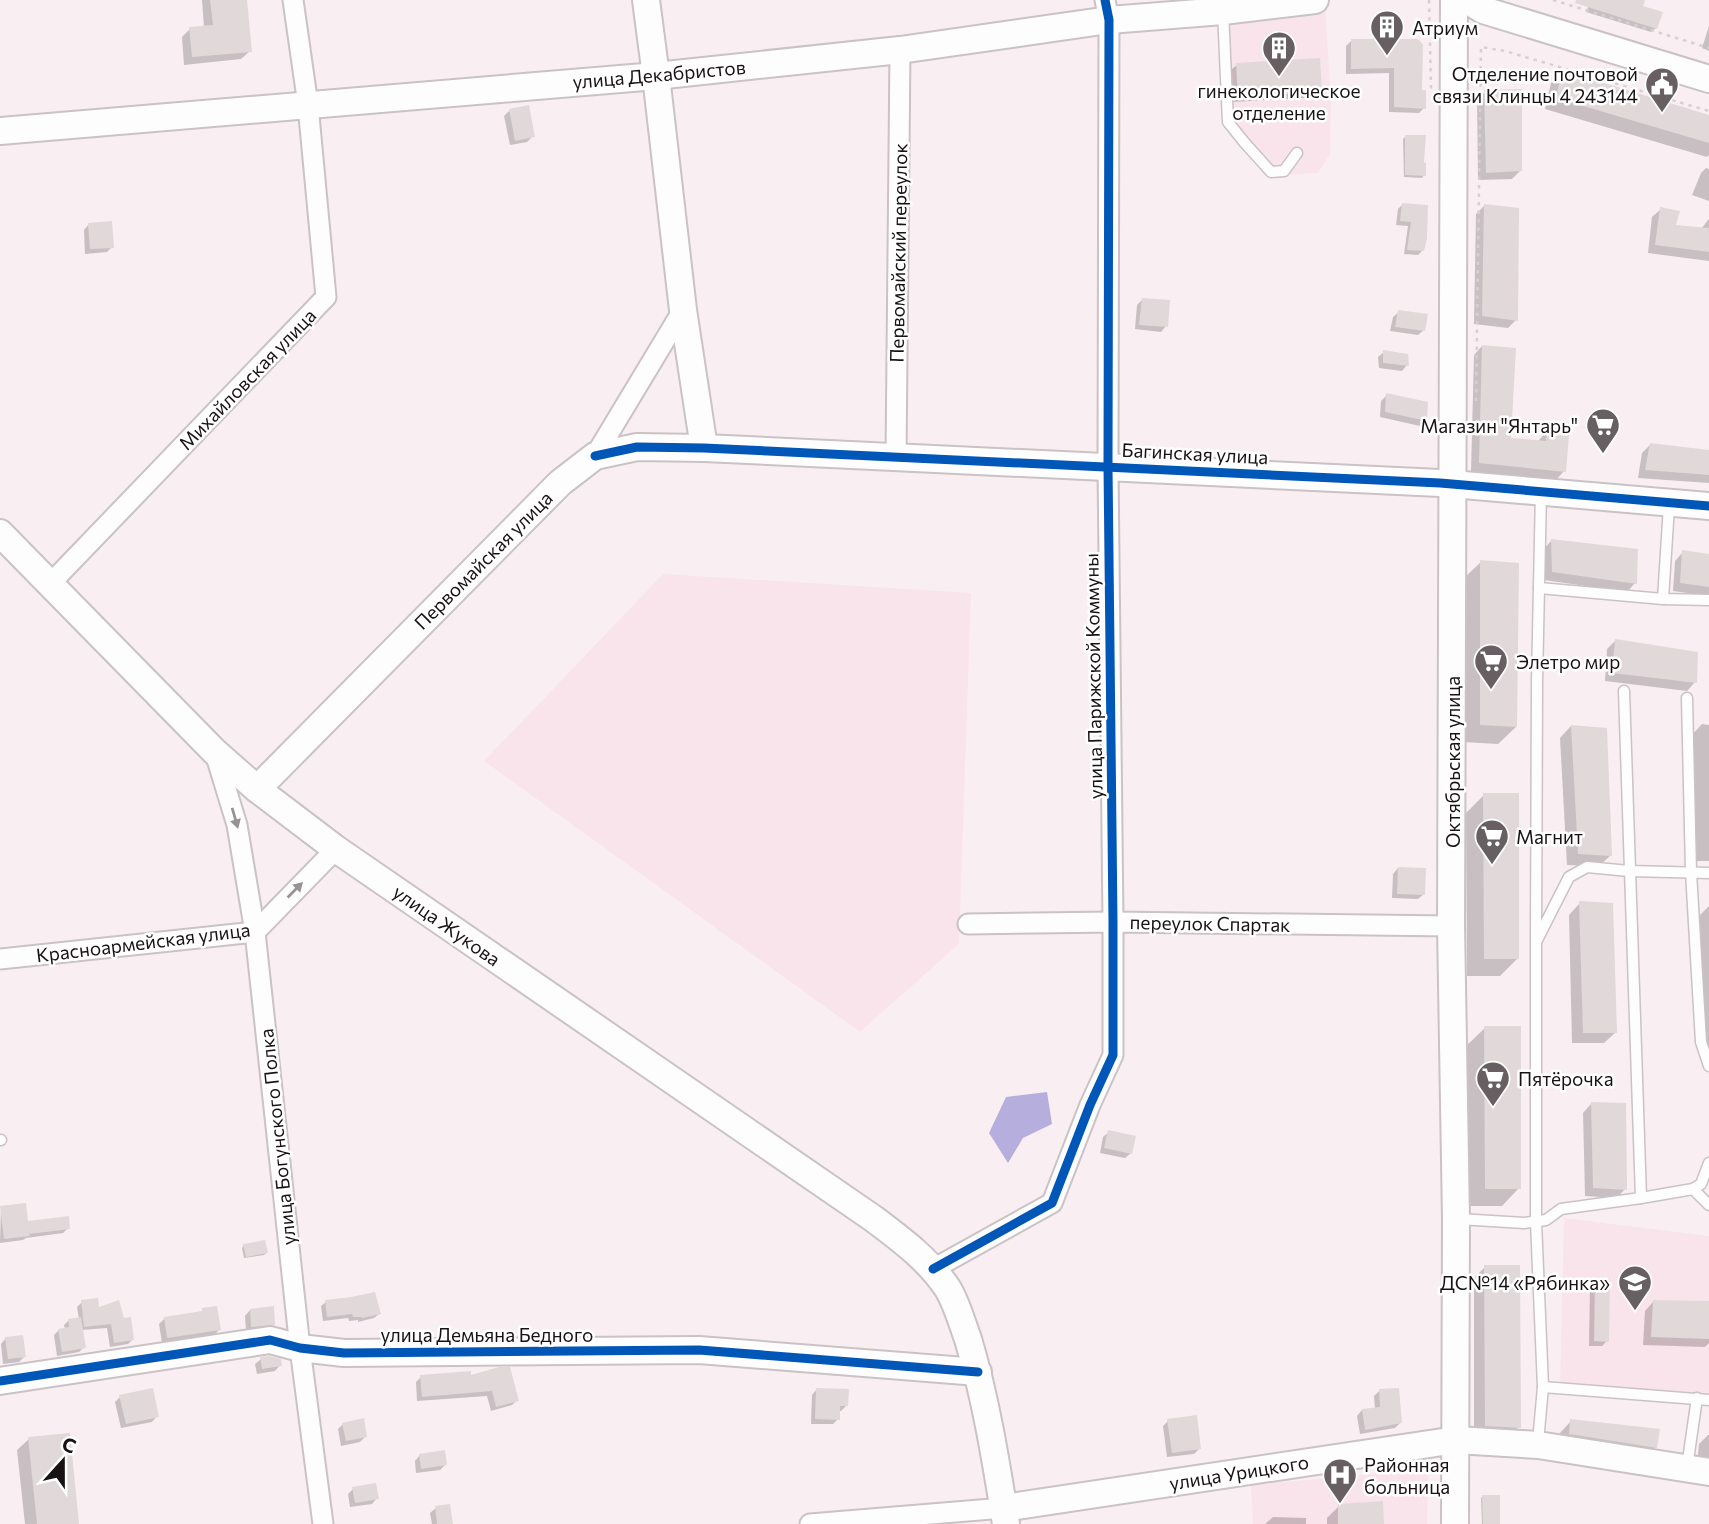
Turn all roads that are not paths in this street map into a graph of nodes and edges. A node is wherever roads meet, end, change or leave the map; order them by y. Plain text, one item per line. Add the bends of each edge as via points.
1 (293, 0) edge
2 (646, 0) edge
3 (1315, 0) edge
4 (1454, 0) edge
5 (1467, 0) edge
6 (1107, 10) edge
7 (1223, 11) junction
8 (900, 50) junction
9 (656, 76) junction
10 (1709, 79) edge
11 (308, 105) junction
12 (0, 131) edge
13 (1297, 153) dead end
14 (682, 310) junction
15 (704, 448) junction
16 (595, 456) junction
17 (895, 457) junction
18 (1108, 467) junction
19 (1453, 484) junction
20 (1541, 491) junction
21 (1669, 503) junction
22 (1709, 506) edge
23 (1, 534) edge
24 (49, 585) junction
25 (1539, 588) junction
26 (1663, 599) junction
27 (1709, 600) edge
28 (1624, 691) dead end
29 (1687, 698) dead end
30 (215, 752) junction
31 (257, 789) junction
32 (336, 849) junction
33 (1629, 871) junction
34 (1691, 872) junction
35 (1709, 873) edge
36 (1113, 922) junction
37 (968, 924) dead end
38 (1451, 926) junction
39 (255, 932) junction
40 (1536, 943) junction
41 (0, 959) edge
42 (1709, 1066) edge
43 (1709, 1163) edge
44 (1693, 1189) junction
45 (1641, 1198) junction
46 (1709, 1205) edge
47 (1456, 1219) junction
48 (1536, 1222) junction
49 (933, 1269) junction
50 (300, 1348) junction
51 (978, 1372) junction
52 (0, 1381) edge
53 (1543, 1387) junction
54 (1697, 1398) junction
55 (1709, 1400) edge
56 (1456, 1440) junction
57 (1538, 1444) junction
58 (1698, 1471) edge
59 (1005, 1516) edge
60 (323, 1524) edge
61 (810, 1524) edge
62 (1455, 1524) edge

1 - 11 street, Михайловская улица
2 - 9 main road
3 - 7 main road, улица Декабристов
4 - 19 main road, Октябрьская улица
5 - 10 main road via 1483,10
6 - 7 main road, улица Декабристов
6 - 8 main road, улица Декабристов
6 - 18 street, улица Парижской Коммуны
7 - 13 lane via 1228,122 1272,172 1284,171
8 - 9 main road, улица Декабристов
8 - 17 street, Первомайский переулок
9 - 11 main road, улица Декабристов
9 - 14 main road
11 - 12 main road, улица Декабристов
11 - 24 street, Михайловская улица via 326,297
14 - 15 main road
14 - 16 street, Первомайская улица
15 - 16 main road, Багинская улица via 637,447
15 - 17 main road, Багинская улица
16 - 31 main road, Первомайская улица via 560,482
17 - 18 main road, Багинская улица
18 - 19 main road, Багинская улица
18 - 36 street, улица Парижской Коммуны
19 - 20 main road, Багинская улица
19 - 38 main road, Октябрьская улица
20 - 21 main road, Багинская улица
20 - 25 lane
21 - 22 main road, Багинская улица
21 - 26 lane
23 - 24 main road, улица Жукова
24 - 30 main road, улица Жукова
25 - 26 lane
25 - 40 lane
26 - 27 lane
28 - 33 lane
29 - 34 lane
30 - 31 main road, улица Жукова
30 -> 39 street, улица Богунского Полка via 237,825
31 - 32 main road, улица Жукова
39 -> 32 street, Красноармейская улица
32 - 49 main road, улица Жукова via 874,1219
33 - 34 lane
33 - 40 lane via 1587,867 1569,877
33 - 45 lane
34 - 35 lane
34 - 42 lane via 1701,1042
36 - 37 street, переулок Спартак
36 - 38 street, переулок Спартак
36 - 49 street, улица Парижской Коммуны via 1113,1055 1052,1203
38 - 47 main road, Октябрьская улица
39 - 41 street, Красноармейская улица
39 - 50 street, улица Богунского Полка
40 - 48 lane
43 - 44 lane via 1701,1184
44 - 45 lane
44 - 46 lane
45 - 48 lane via 1561,1209
47 - 48 lane
47 - 56 main road, Октябрьская улица
48 - 53 lane
49 - 51 main road via 961,1318
50 - 51 main road, улица Демьяна Бедного via 344,1353 699,1350
50 - 52 main road, улица Демьяна Бедного via 271,1340
50 - 60 street, улица Богунского Полка
51 - 59 main road
53 - 54 lane
53 - 57 lane
54 - 55 lane
54 - 58 lane
56 - 57 main road, улица Урицкого
56 - 59 main road, улица Урицкого
56 - 62 main road, Октябрьская улица
57 - 58 main road, улица Урицкого
59 - 61 street, улица Урицкого

